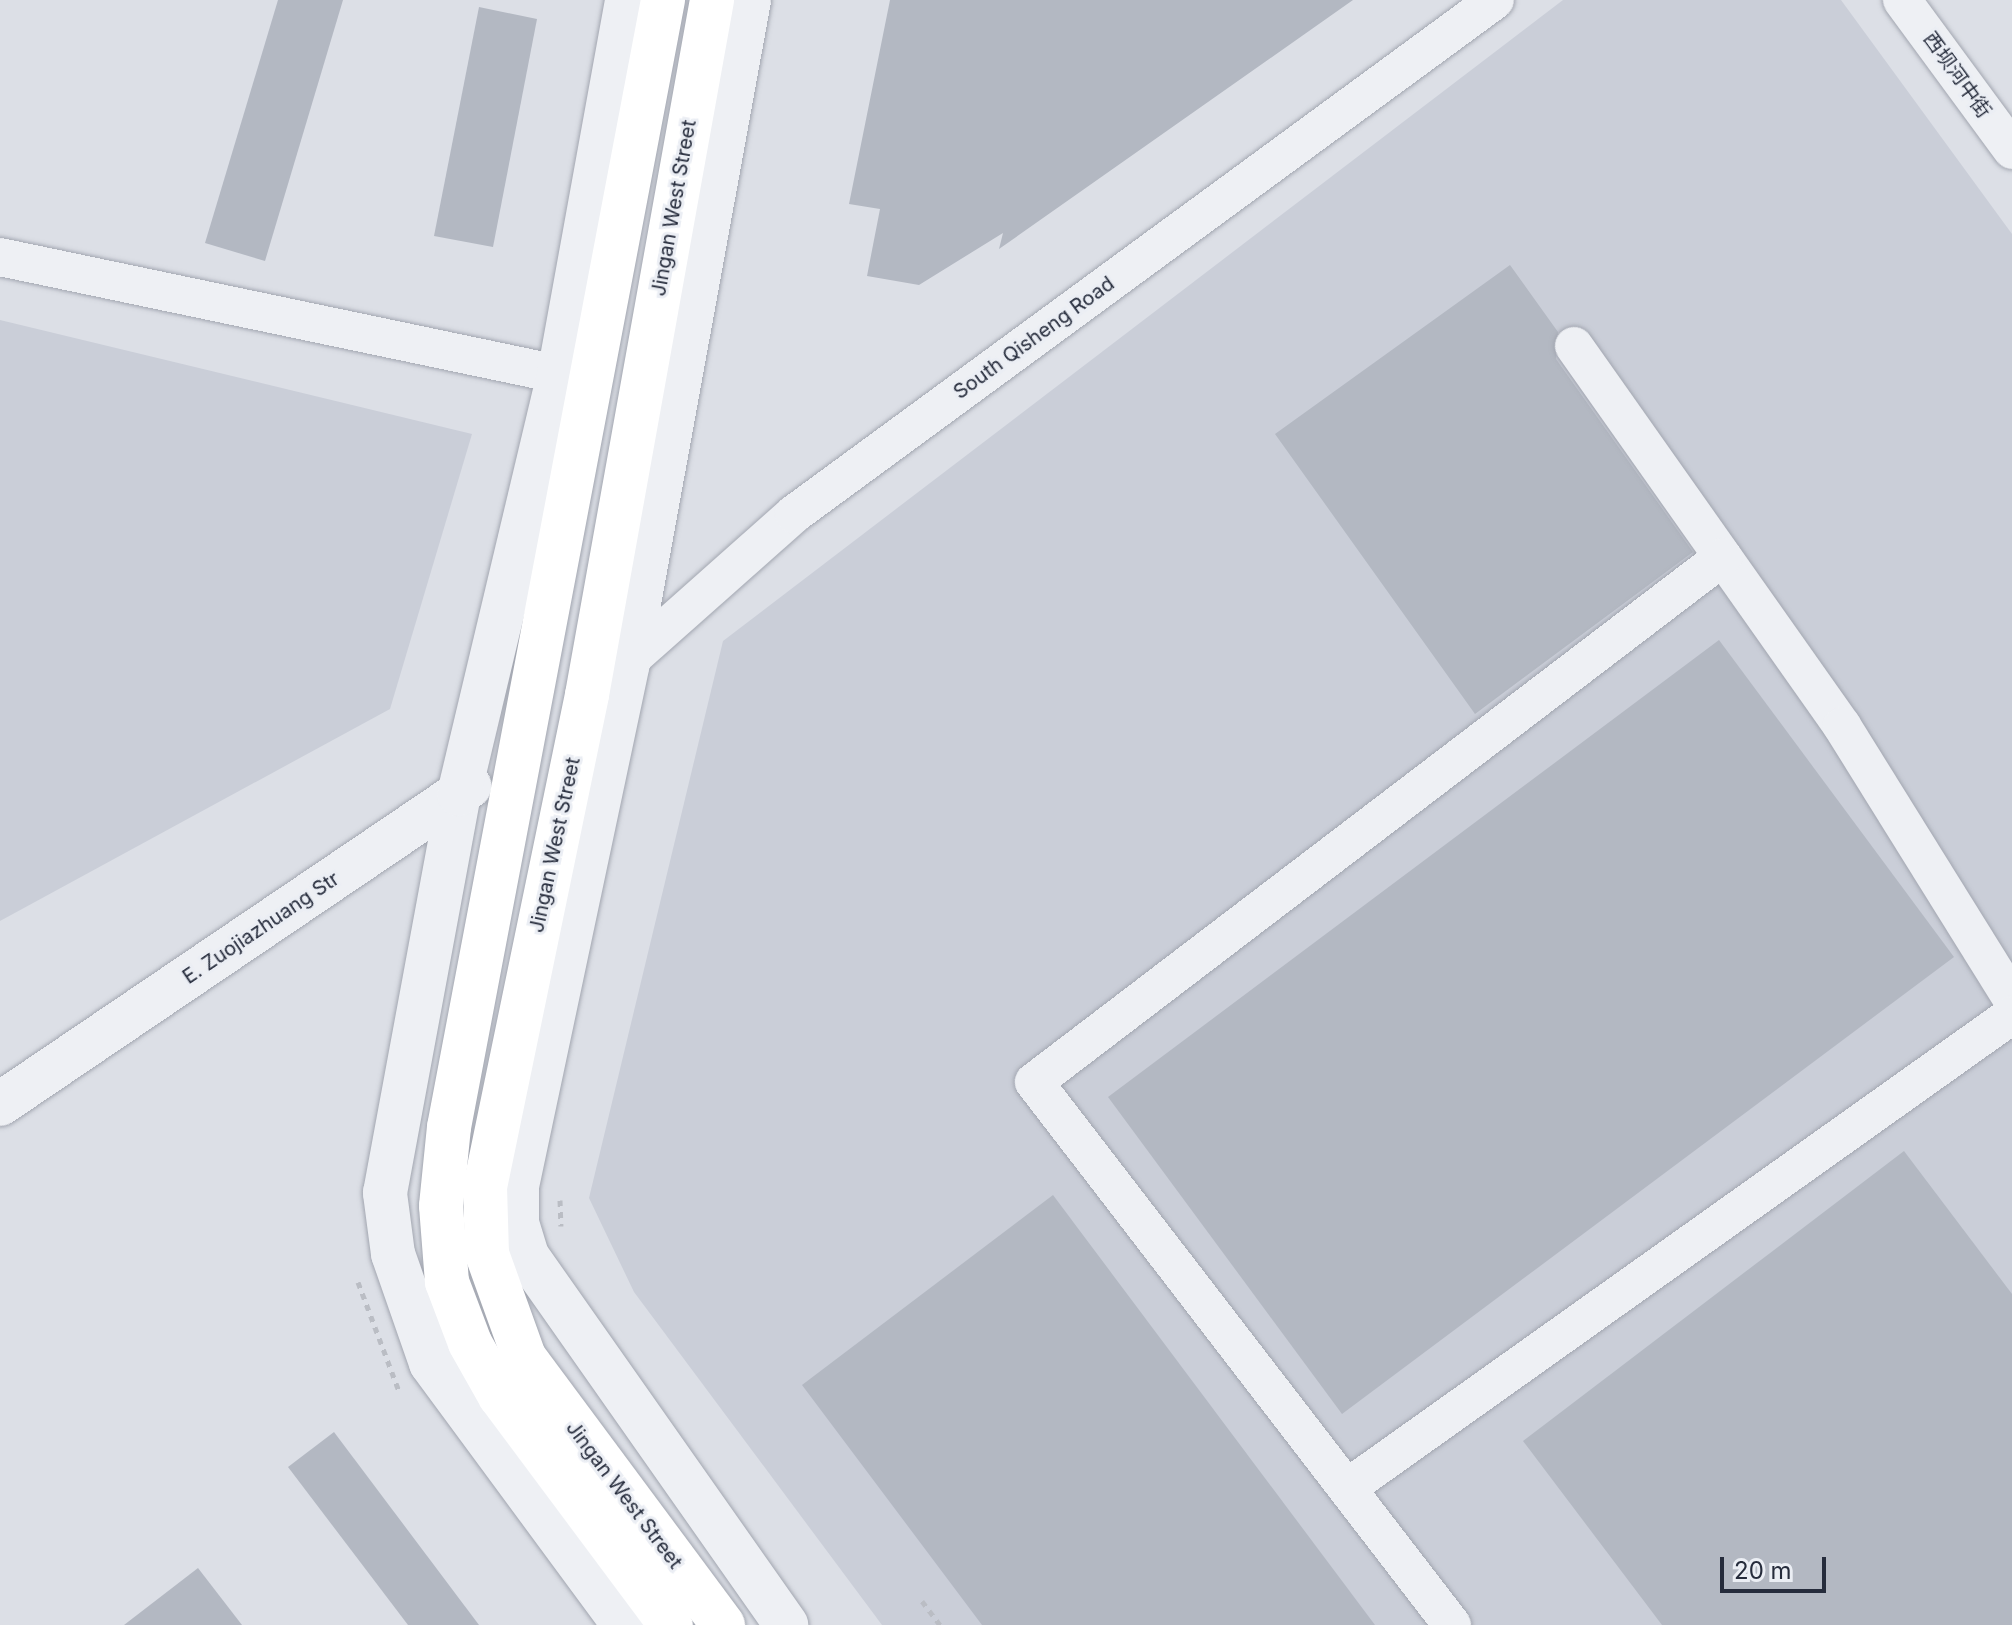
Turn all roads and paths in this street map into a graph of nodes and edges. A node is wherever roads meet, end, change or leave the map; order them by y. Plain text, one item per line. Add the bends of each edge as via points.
1 (627, 0) edge
2 (663, 0) edge
3 (712, 0) edge
4 (749, 0) edge
5 (1495, 0) edge
6 (1902, 0) edge
7 (2012, 150) edge
8 (0, 257) edge
9 (1574, 346) dead end
10 (576, 378) junction
11 (1723, 557) junction
12 (628, 663) junction
13 (587, 695) junction
14 (522, 752) junction
15 (459, 794) junction
16 (2012, 999) edge
17 (2012, 1015) edge
18 (0, 1104) edge
19 (559, 1181) dead end
20 (565, 1240) dead end
21 (1347, 1488) junction
22 (922, 1601) dead end
23 (624, 1625) edge
24 (671, 1625) edge
25 (723, 1625) edge
26 (786, 1625) edge
27 (940, 1625) edge
28 (1452, 1625) edge

1 - 10 street
2 - 10 main road, Jingan West Street
3 - 13 main road, Jingan West Street
4 - 12 street
5 - 12 street, South Qisheng Road via 794,514
6 - 7 street, 西坝河中街
8 - 10 street
9 - 11 street
10 - 14 main road, Jingan West Street
10 - 15 street
11 - 16 street via 1842,726
11 - 21 street via 1034,1082
12 - 13 street, South Qisheng Road
12 - 26 street via 517,1186 517,1223 527,1256
13 - 25 main road, Jingan West Street via 495,1129 485,1187 487,1254 524,1357
14 - 15 street, E. Zuojiazhuang Str
14 - 24 main road, Jingan West Street via 449,1127 441,1206 447,1282 500,1396
15 - 18 street, E. Zuojiazhuang Str
15 - 23 street via 396,1104 385,1193 393,1254 431,1363
17 - 21 street
19 - 20 path
21 - 28 street
22 - 27 path

